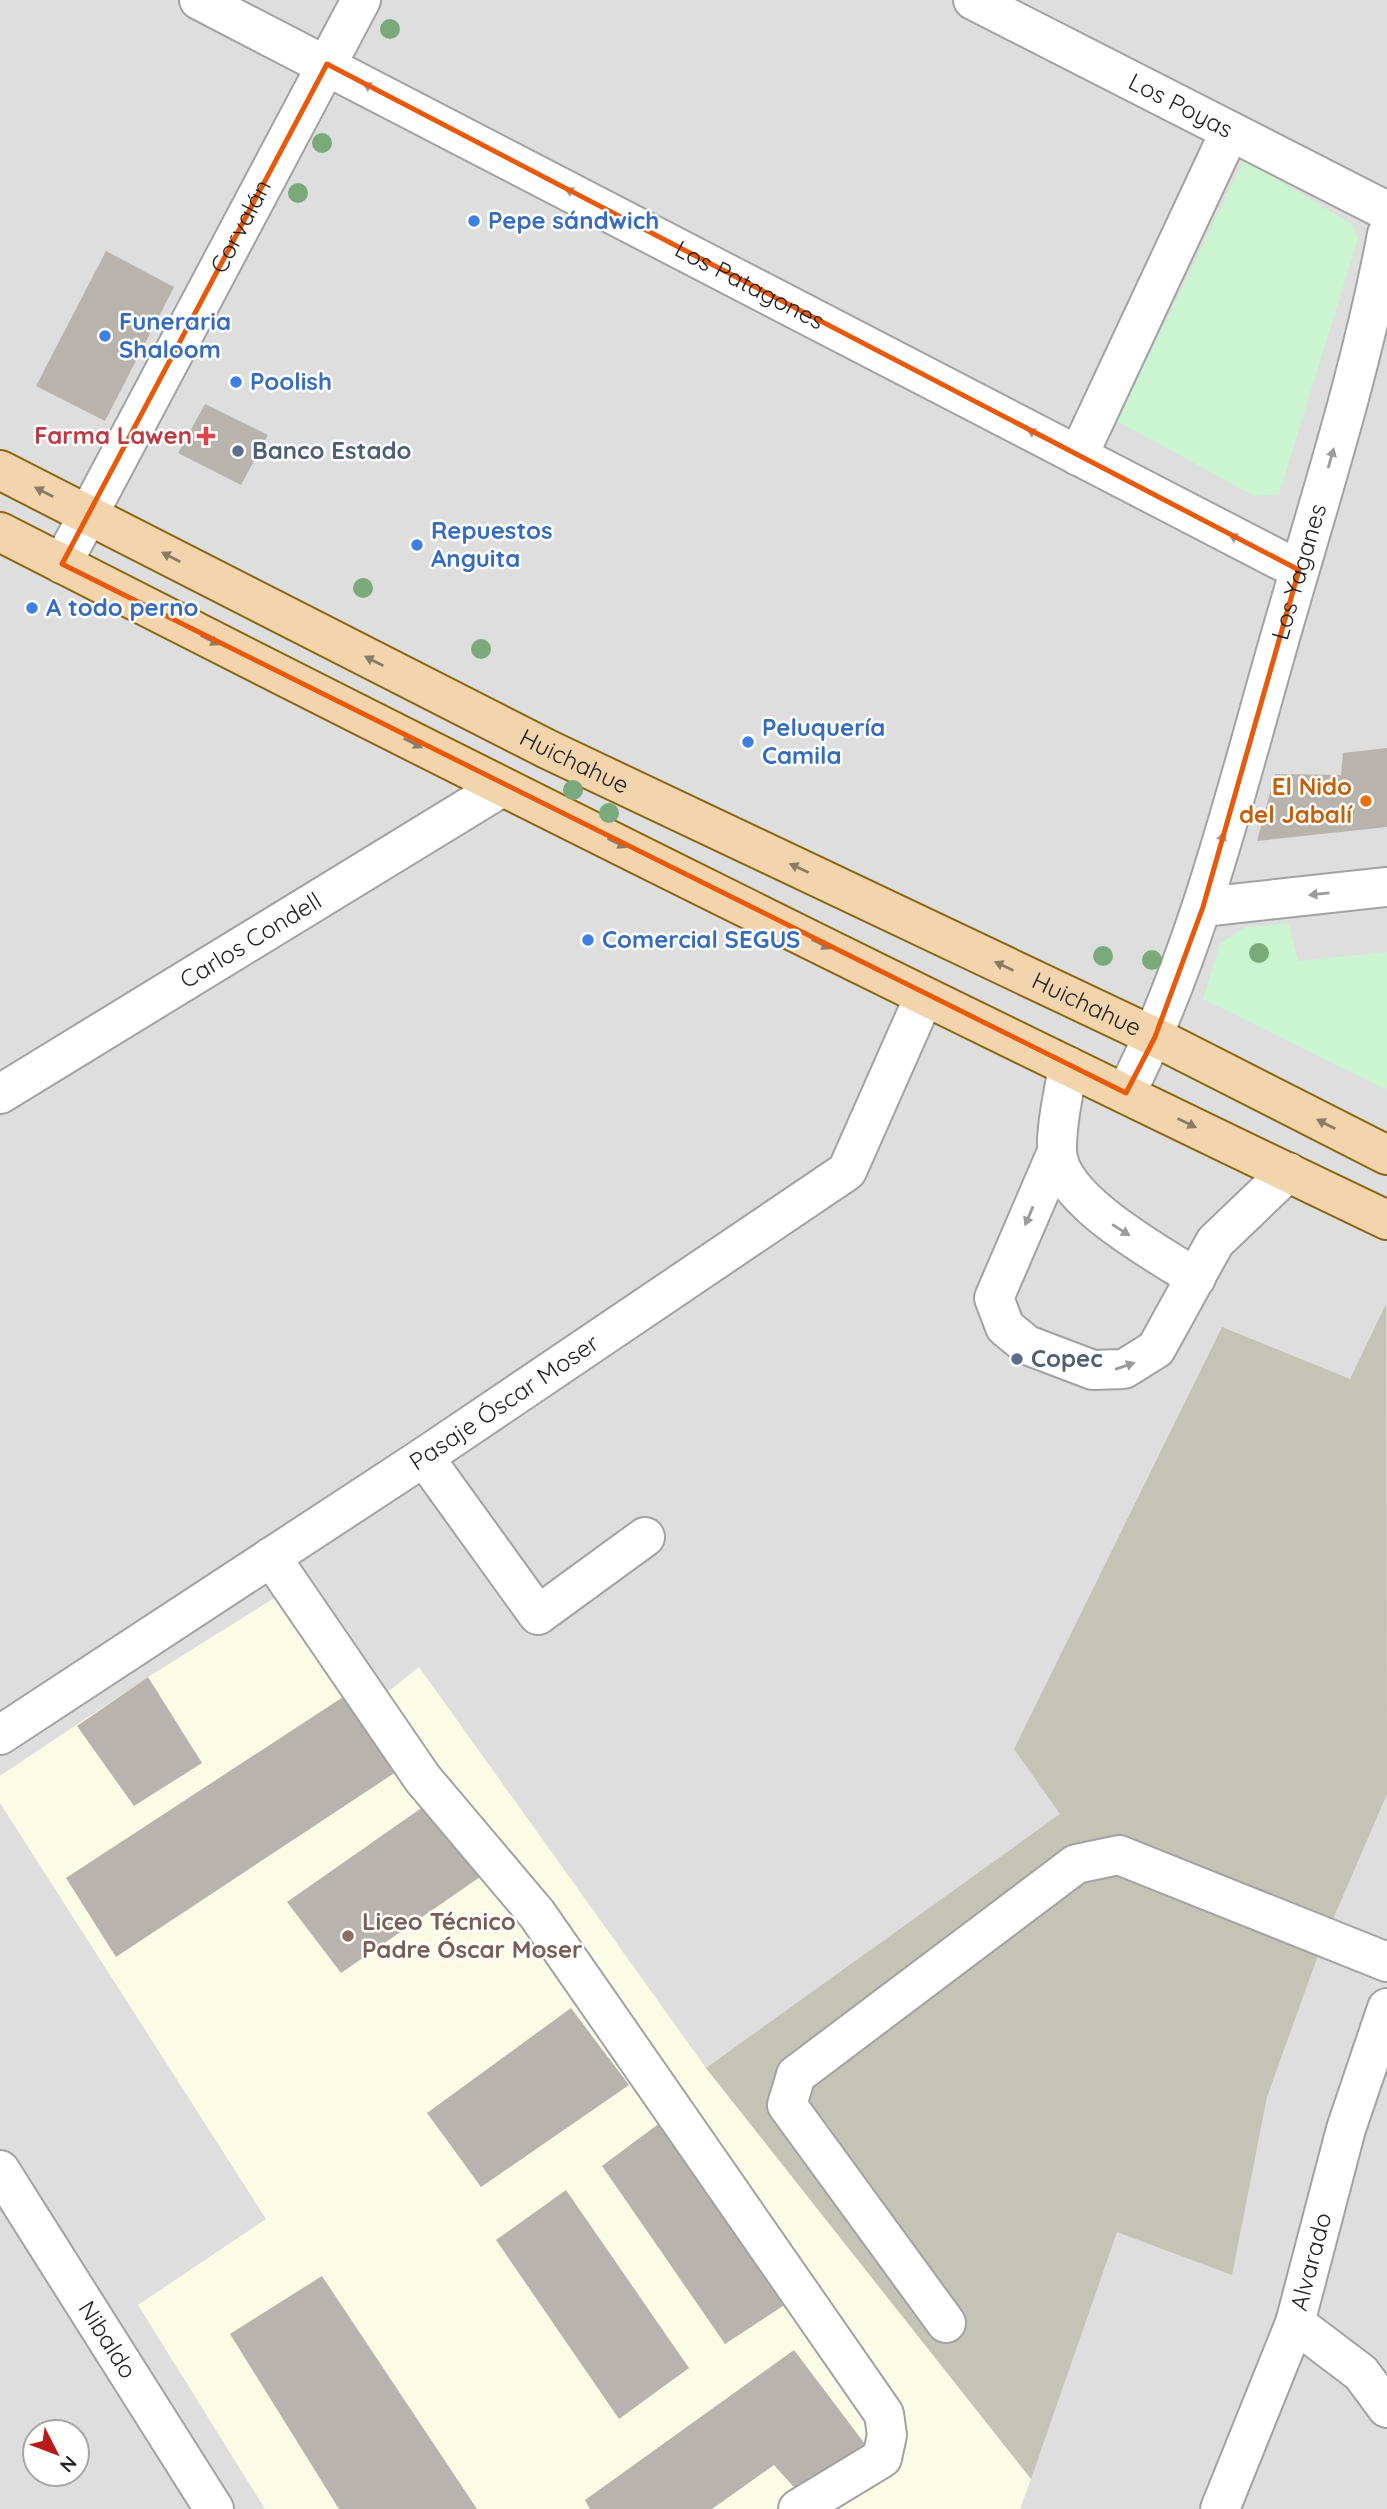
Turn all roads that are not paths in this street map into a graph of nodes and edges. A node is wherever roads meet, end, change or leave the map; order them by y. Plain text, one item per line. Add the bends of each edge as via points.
1 (199, 0) edge
2 (360, 0) edge
3 (974, 0) edge
4 (327, 64) junction
5 (1230, 131) junction
6 (1387, 211) edge
7 (1387, 234) edge
8 (1382, 288) edge
9 (1078, 456) junction
10 (0, 470) edge
11 (88, 514) junction
12 (0, 531) edge
13 (62, 564) junction
14 (1299, 570) junction
15 (502, 787) junction
16 (1387, 887) edge
17 (1203, 907) junction
18 (925, 997) junction
19 (1154, 1037) junction
20 (1068, 1066) junction
21 (1126, 1093) junction
22 (0, 1094) edge
23 (1056, 1153) junction
24 (1387, 1155) edge
25 (1288, 1172) junction
26 (1387, 1220) edge
27 (1196, 1278) junction
28 (424, 1457) junction
29 (645, 1537) dead end
30 (271, 1557) junction
31 (0, 1735) edge
32 (1387, 1962) edge
33 (1387, 2008) edge
34 (5, 2191) edge
35 (946, 2323) dead end
36 (1295, 2323) junction
37 (1387, 2408) edge
38 (214, 2509) edge
39 (798, 2509) edge
40 (1220, 2509) edge

1 - 4 street, Los Patagones
2 - 4 street, Corvalán
3 - 5 street, Los Poyas
9 -> 4 street, Los Patagones
4 - 11 street, Corvalán
5 - 6 street, Los Poyas
5 - 9 street
7 - 8 street, Los Yaganes
14 -> 8 street, Los Yaganes
14 -> 9 street, Los Patagones
11 -> 10 main road, Huichahue
11 - 13 street, Corvalán
19 -> 11 main road, Huichahue via 547,749
12 - 13 main road
13 -> 15 main road
17 -> 14 street, Los Yaganes
15 -> 18 main road
15 - 22 street, Carlos Condell
16 -> 17 street
17 - 19 street, Huichahue
18 - 20 main road
18 - 28 street, Pasaje Óscar Moser via 847,1171
19 - 21 street, Huichahue
24 -> 19 main road, Huichahue
20 - 21 main road
20 - 23 street
21 -> 25 main road
23 -> 27 street via 1069,1180 1105,1220
23 -> 27 street via 994,1298 1004,1327 1027,1345 1093,1370 1125,1369 1156,1349
25 - 26 main road
25 - 27 street via 1215,1242
28 - 29 street via 538,1615
28 - 30 street, Pasaje Óscar Moser
30 - 31 street, Pasaje Óscar Moser
30 - 39 street via 424,1779 537,1914 884,2414 887,2435 882,2458
32 - 35 street via 1119,1855 1076,1864 796,2075 787,2105
33 - 36 street, Alvarado via 1346,2129
34 - 38 street, Nibaldo
36 - 37 street via 1361,2374
36 - 40 street, Alvarado

